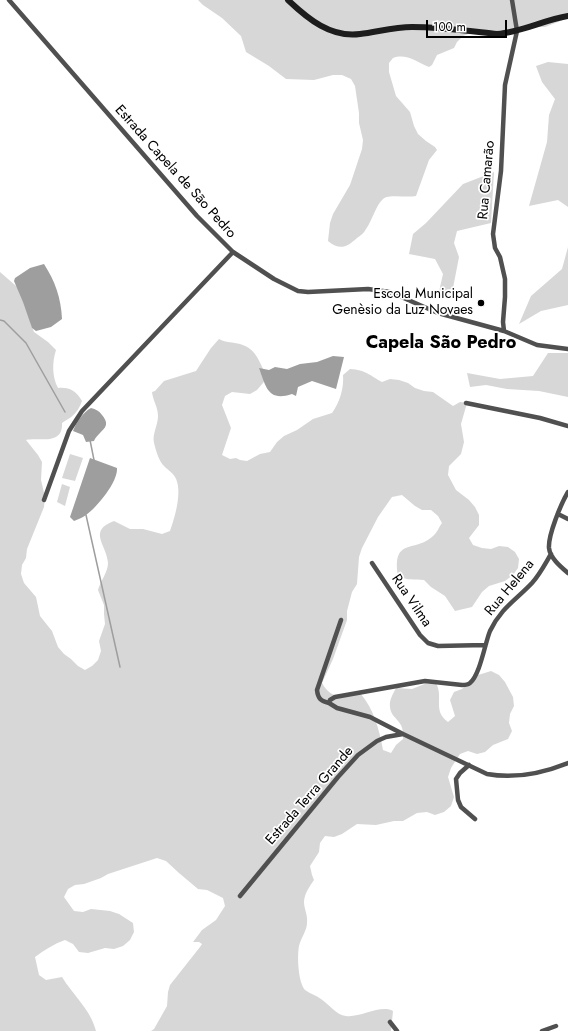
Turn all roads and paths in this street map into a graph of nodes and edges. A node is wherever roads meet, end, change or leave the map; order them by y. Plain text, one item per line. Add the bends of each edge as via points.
1 (9, 0) edge
2 (288, 0) edge
3 (512, 0) edge
4 (568, 16) edge
5 (517, 31) junction
6 (233, 252) junction
7 (504, 330) junction
8 (568, 348) edge
9 (466, 403) dead end
10 (568, 426) edge
11 (568, 492) edge
12 (44, 500) dead end
13 (558, 514) junction
14 (568, 519) edge
15 (551, 554) junction
16 (372, 563) dead end
17 (568, 573) edge
18 (341, 620) dead end
19 (485, 645) junction
20 (329, 703) junction
21 (403, 734) junction
22 (568, 762) edge
23 (469, 765) junction
24 (475, 819) dead end
25 (240, 896) dead end
26 (390, 1022) dead end
27 (556, 1026) dead end
28 (397, 1031) edge
29 (542, 1031) edge

1 - 6 street, Estrada Capela de São Pedro via 167,183
2 - 5 street via 335,33 362,34 411,27 497,34
3 - 5 street
4 - 5 street
5 - 7 street, Rua Camarão via 505,85 501,171 494,234 495,248 502,263 505,280
6 - 7 street, Estrada Capela de São Pedro via 274,279 298,291 368,289 390,292 438,313
6 - 12 street via 82,411 69,431
7 - 8 street, Estrada Capela de São Pedro via 537,345
9 - 10 street
11 - 13 street
13 - 14 street
13 - 15 street via 550,541
15 - 17 street
15 - 19 street, Rua Helena via 532,583 503,610
16 - 19 street, Rua Vilma via 428,643 438,646
18 - 20 street via 317,690 319,699
19 - 20 street, Rua Helena via 471,683 467,685 425,681 334,697
20 - 21 street via 337,708 370,717
21 - 23 street
21 - 25 street, Estrada Terra Grande via 377,741 358,755
22 - 23 street via 552,769 516,776 487,774
23 - 24 street via 456,779 458,800 461,807
26 - 28 street
27 - 29 street

